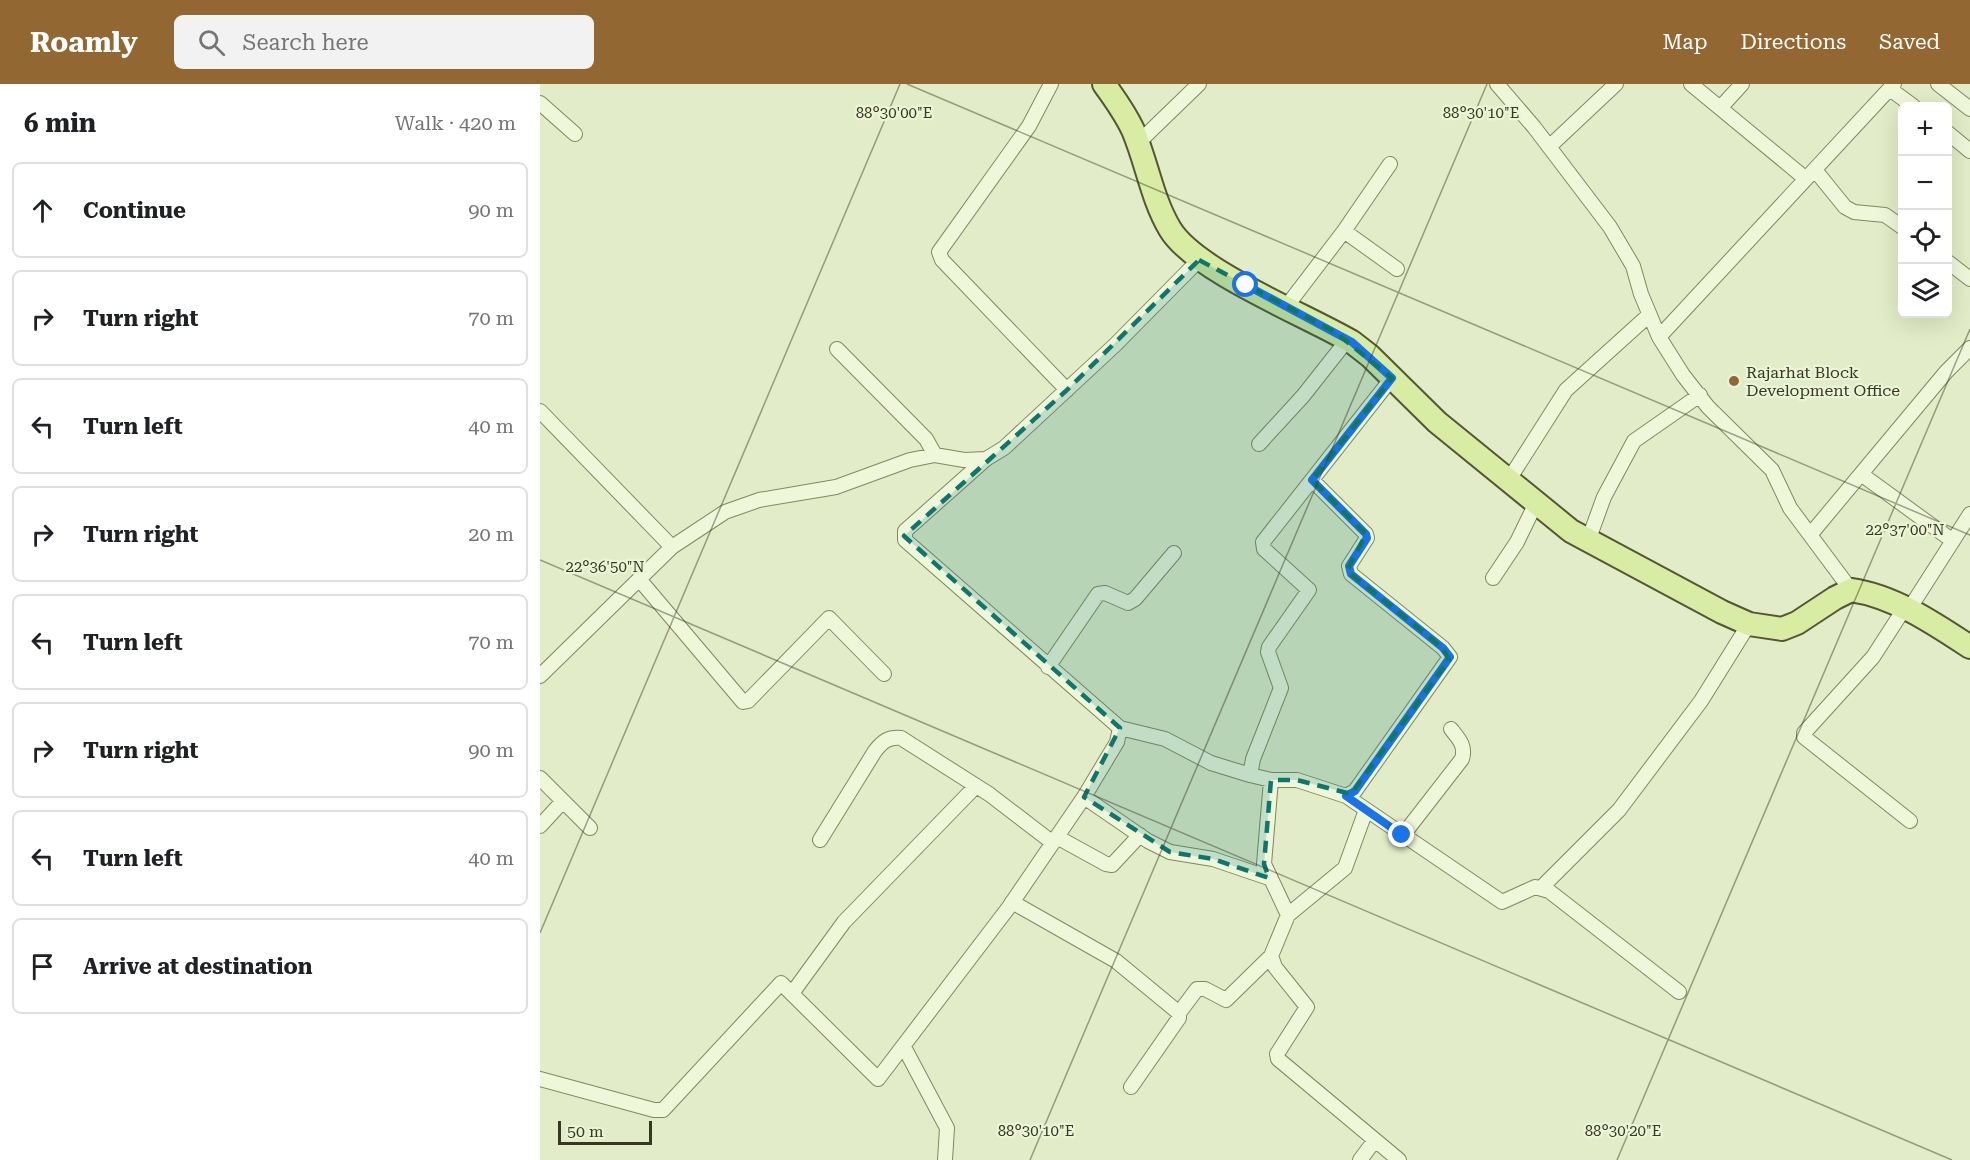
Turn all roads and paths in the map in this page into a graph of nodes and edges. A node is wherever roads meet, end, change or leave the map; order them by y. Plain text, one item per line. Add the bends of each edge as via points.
1 (1051, 84) edge
2 (1104, 84) edge
3 (1199, 84) edge
4 (1497, 84) edge
5 (1616, 84) edge
6 (1691, 84) edge
7 (1742, 84) edge
8 (1938, 84) edge
9 (1893, 85) edge
10 (1909, 102) edge
11 (540, 103) edge
12 (1721, 107) junction
13 (1970, 109) edge
14 (575, 134) dead end
15 (1952, 137) edge
16 (1138, 143) junction
17 (1549, 147) junction
18 (1970, 151) edge
19 (1390, 164) dead end
20 (1810, 174) junction
21 (1898, 224) edge
22 (1344, 231) junction
23 (1199, 260) junction
24 (1950, 264) edge
25 (1397, 269) dead end
26 (1970, 279) edge
27 (1286, 307) junction
28 (1649, 315) junction
29 (1659, 337) junction
30 (1347, 339) junction
31 (1970, 348) edge
32 (837, 349) dead end
33 (1392, 378) junction
34 (1067, 390) junction
35 (1700, 395) junction
36 (540, 411) edge
37 (1259, 444) dead end
38 (935, 455) junction
39 (986, 459) junction
40 (1861, 474) junction
41 (1312, 480) junction
42 (1508, 481) junction
43 (1536, 503) junction
44 (1970, 514) edge
45 (1810, 535) junction
46 (1588, 541) junction
47 (1953, 541) junction
48 (672, 547) junction
49 (1174, 553) dead end
50 (1493, 578) dead end
51 (639, 579) junction
52 (1851, 590) junction
53 (1906, 610) junction
54 (1749, 624) junction
55 (1970, 647) edge
56 (1048, 667) junction
57 (884, 674) dead end
58 (540, 676) edge
59 (1120, 728) junction
60 (1451, 729) dead end
61 (1250, 775) junction
62 (540, 778) edge
63 (1271, 780) junction
64 (976, 786) junction
65 (1346, 796) junction
66 (1084, 797) junction
67 (563, 801) junction
68 (1366, 810) junction
69 (1910, 821) dead end
70 (540, 826) edge
71 (590, 828) dead end
72 (1140, 835) junction
73 (1402, 835) junction
74 (820, 840) dead end
75 (1055, 840) junction
76 (1269, 878) junction
77 (1542, 887) junction
78 (1012, 902) junction
79 (1288, 915) junction
80 (1271, 956) junction
81 (793, 992) junction
82 (1680, 992) dead end
83 (1179, 1013) junction
84 (904, 1047) junction
85 (540, 1079) edge
86 (1131, 1087) dead end
87 (1375, 1140) junction
88 (945, 1160) edge
89 (1360, 1160) edge
90 (1399, 1160) edge

1 - 34 street via 1029,126 939,252 942,260
2 - 16 main road
3 - 16 street
4 - 17 street
5 - 17 street
6 - 12 street
7 - 12 street
8 - 13 street
9 - 10 street
9 - 20 street
11 - 14 street
12 - 20 street
15 - 18 street
16 - 23 main road via 1172,232
17 - 28 street via 1610,227 1633,266
19 - 22 street
20 - 21 street via 1845,207 1854,212 1885,215
20 - 29 street
22 - 25 street
22 - 27 street
23 - 27 main road
23 - 34 street
24 - 26 street
27 - 30 main road
28 - 29 street
28 - 42 street via 1566,390
29 - 35 street
30 - 33 main road
30 - 37 street
31 - 40 street
32 - 38 street via 926,439
33 - 41 street
33 - 42 main road via 1437,422
34 - 39 street via 1004,448
35 - 45 street via 1772,470 1790,508
35 - 46 street via 1634,441 1604,497
36 - 48 street
38 - 39 street
38 - 48 street via 888,467 836,487 759,500 725,512
39 - 56 street via 904,536
40 - 45 street
40 - 47 street
41 - 61 street via 1263,542 1264,549 1309,590 1269,647 1281,688
41 - 65 street via 1366,534 1349,566 1351,574 1450,657 1355,791
42 - 43 main road
43 - 46 main road
43 - 50 street
44 - 47 street
45 - 52 street
46 - 54 main road
47 - 53 street
48 - 51 street
49 - 56 street via 1128,603 1105,592 1098,594
51 - 57 street via 743,702 829,618
51 - 58 street
52 - 53 main road
52 - 54 main road via 1782,629
53 - 55 main road
53 - 69 street via 1873,657 1804,737
54 - 77 street via 1701,701 1619,810
56 - 59 street
59 - 61 street via 1164,739 1211,763
59 - 66 street via 1117,741
60 - 73 street via 1462,743 1462,759
61 - 63 street
62 - 67 street
63 - 65 street via 1297,780
63 - 76 street via 1264,864
64 - 74 street via 901,738 883,741
64 - 75 street
64 - 81 street via 844,922
65 - 68 street
66 - 72 street
66 - 75 street
67 - 70 street
67 - 71 street
68 - 73 street
68 - 79 street via 1345,868
72 - 75 street via 1112,865
72 - 76 street via 1170,852 1213,859
73 - 77 street via 1502,902
75 - 78 street
76 - 79 street
77 - 82 street
78 - 83 street via 1116,962
78 - 84 street
79 - 80 street
80 - 83 street via 1226,1000 1197,989
80 - 87 street via 1275,967 1307,1007 1277,1050 1278,1059
81 - 84 street via 873,1078 882,1076
81 - 85 street via 785,984 778,984 663,1110
83 - 86 street
84 - 88 street via 947,1128
87 - 89 street
87 - 90 street

